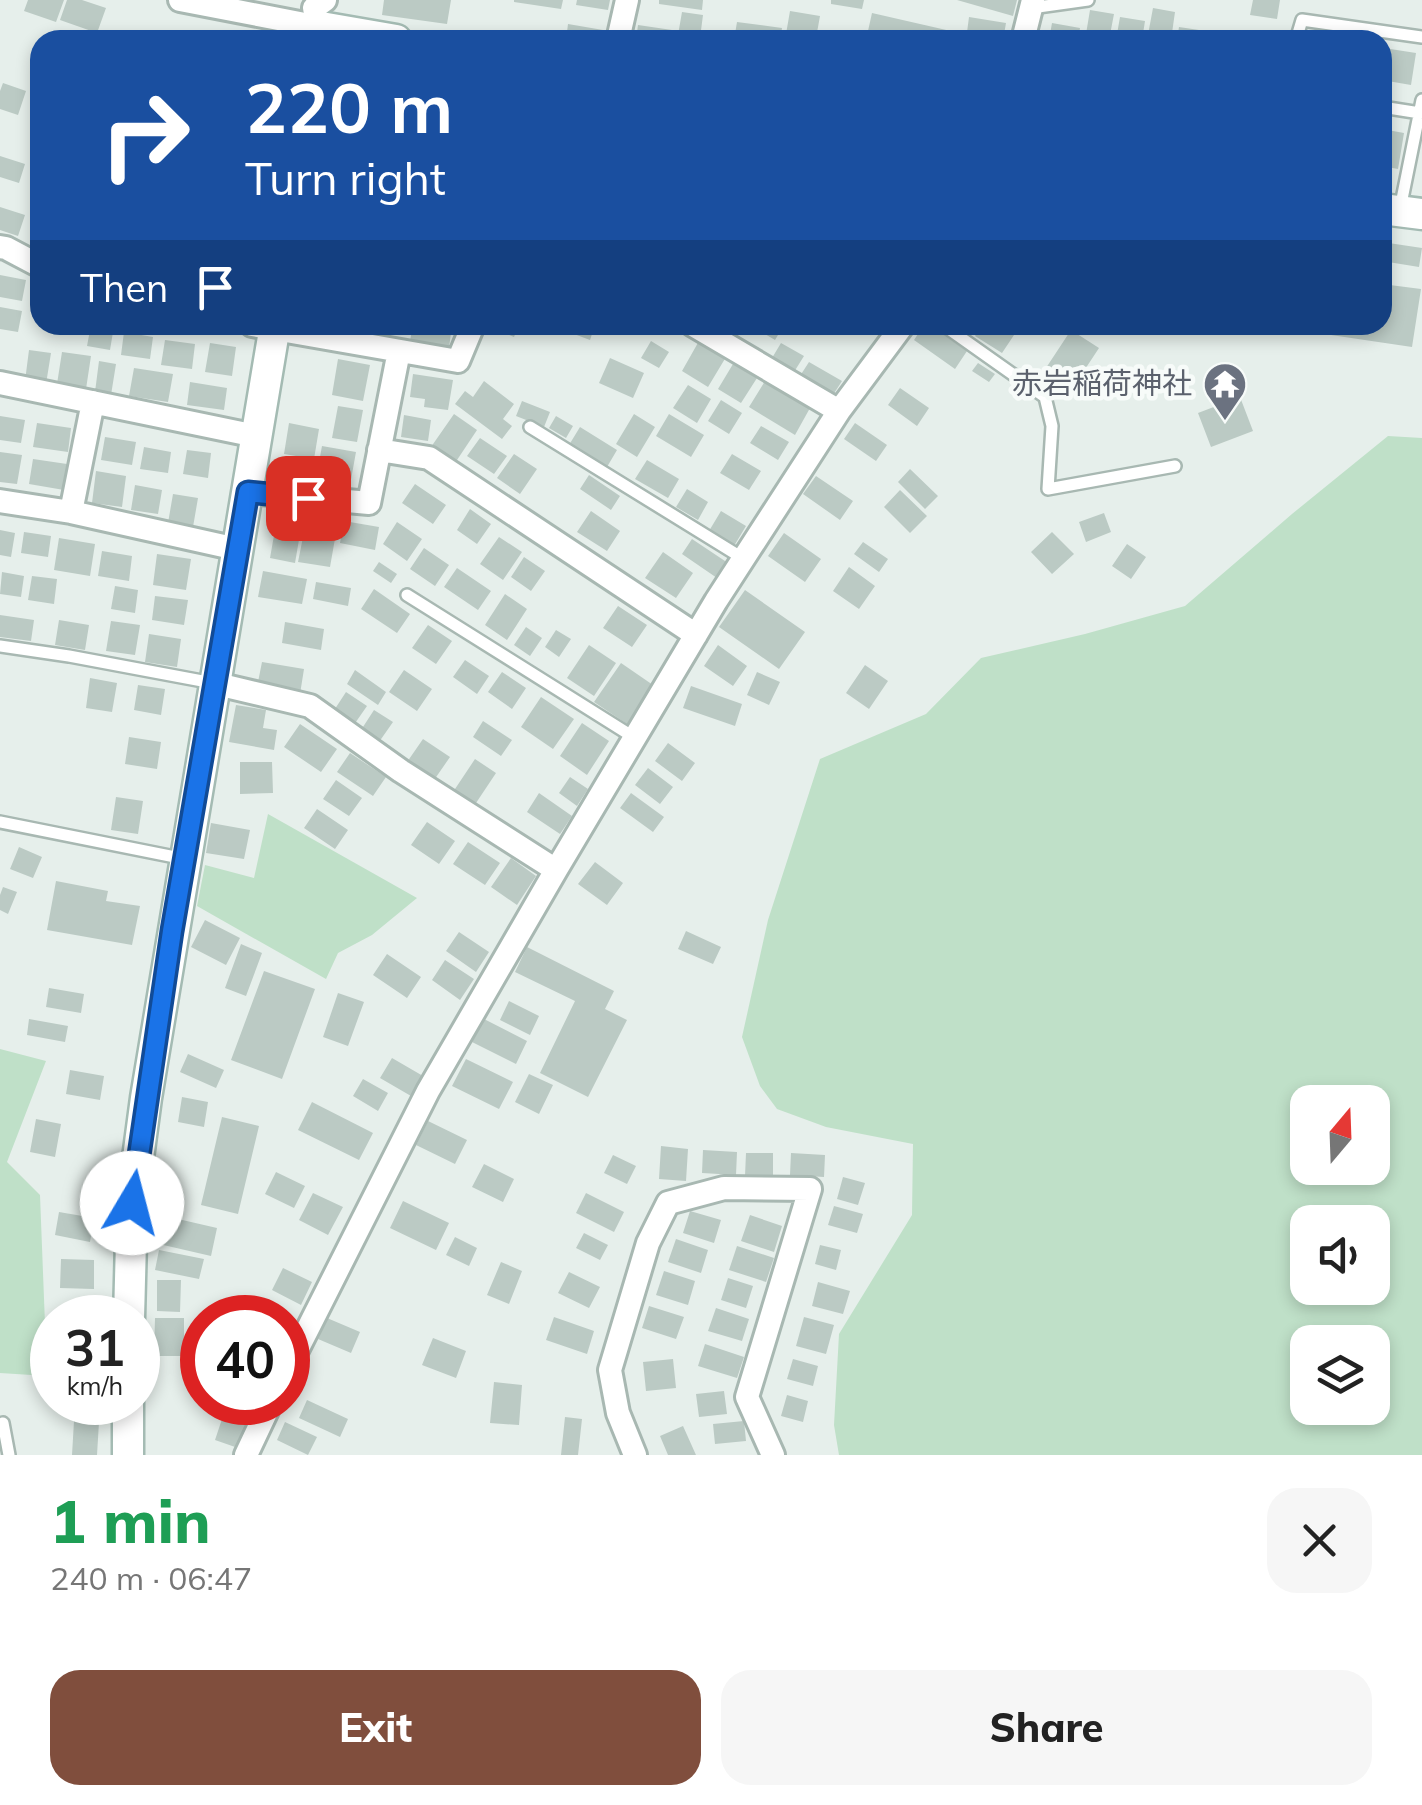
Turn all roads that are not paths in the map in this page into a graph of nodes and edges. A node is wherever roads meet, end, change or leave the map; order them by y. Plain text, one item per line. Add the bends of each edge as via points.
1 (180, 0) edge
2 (628, 0) edge
3 (1088, 0) edge
4 (1032, 4) edge
5 (317, 15) edge
6 (364, 30) edge
7 (620, 30) edge
8 (1026, 30) edge
9 (1299, 30) edge
10 (1373, 30) edge
11 (1392, 33) edge
12 (1422, 37) edge
13 (1392, 107) edge
14 (1421, 107) edge
15 (1401, 212) edge
16 (0, 247) edge
17 (30, 261) edge
18 (266, 335) edge
19 (315, 335) edge
20 (469, 335) edge
21 (710, 335) edge
22 (896, 335) edge
23 (957, 335) edge
24 (399, 351) junction
25 (0, 383) edge
26 (93, 402) junction
27 (839, 411) junction
28 (530, 428) dead end
29 (256, 436) junction
30 (379, 450) junction
31 (1175, 466) dead end
32 (248, 492) junction
33 (0, 502) edge
34 (71, 512) junction
35 (237, 549) junction
36 (744, 560) junction
37 (407, 595) dead end
38 (696, 635) junction
39 (0, 646) edge
40 (214, 683) junction
41 (634, 738) junction
42 (0, 822) edge
43 (185, 858) junction
44 (556, 870) junction
45 (130, 1295) edge
46 (310, 1324) edge
47 (3, 1422) dead end
48 (128, 1425) edge
49 (260, 1425) edge
50 (8, 1455) edge
51 (128, 1455) edge
52 (246, 1455) edge
53 (635, 1455) edge
54 (773, 1455) edge

1 - 5 street
2 - 7 street
3 - 4 lane
4 - 8 street
5 - 6 street
9 - 10 lane via 1302,20
11 - 12 lane
13 - 14 lane
14 - 15 lane
16 - 17 street
18 - 29 street
19 - 24 street
20 - 24 street via 458,361
21 - 27 street
22 - 27 street
23 - 31 lane via 1045,397 1052,426 1048,489
24 - 30 street
25 - 26 street
26 - 29 street
26 - 34 street
27 - 36 street
28 - 36 lane
29 - 32 street
30 - 32 street via 369,503
30 - 38 street via 429,458
32 - 35 street
33 - 34 street
34 - 35 street
35 - 40 street
36 - 38 street
37 - 41 lane
38 - 41 street
39 - 40 lane
40 - 43 street
40 - 44 street via 310,706
41 - 44 street
42 - 43 lane
43 - 45 street via 132,1203
44 - 46 street via 428,1091
47 - 50 lane
48 - 51 street
49 - 52 street
53 - 54 street via 610,1370 648,1243 668,1203 724,1188 810,1190 747,1397

